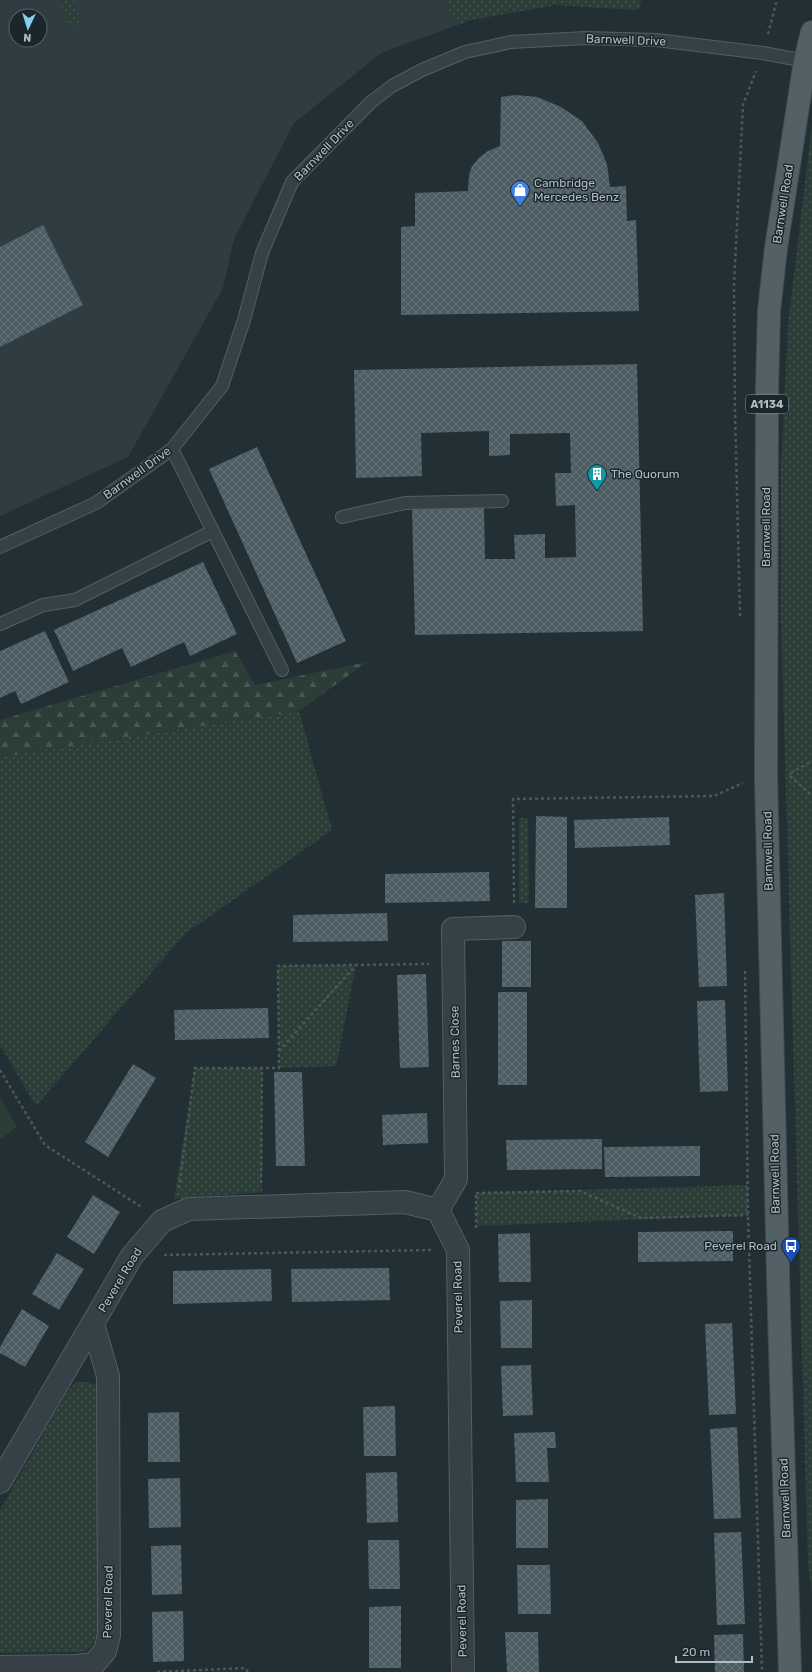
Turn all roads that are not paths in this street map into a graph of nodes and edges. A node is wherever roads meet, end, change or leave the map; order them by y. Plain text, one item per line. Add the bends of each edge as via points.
1 (812, 32) edge
2 (805, 60) junction
3 (172, 449) junction
4 (502, 501) dead end
5 (342, 517) dead end
6 (213, 531) junction
7 (0, 547) edge
8 (0, 624) edge
9 (282, 670) dead end
10 (514, 928) road end
11 (438, 1210) junction
12 (94, 1324) junction
13 (0, 1482) edge
14 (0, 1667) edge
15 (78, 1669) edge
16 (463, 1672) edge
17 (790, 1672) edge

1 - 2 main road, Barnwell Road / A1134
2 - 3 lane, Barnwell Drive via 656,40 586,38 511,42 465,52 392,86 371,102 292,182 262,253 244,320 222,386
2 - 17 main road, Barnwell Road / A1134 via 776,248 769,311 767,396 766,779
3 - 6 lane
3 - 7 lane, Barnwell Drive via 96,503
4 - 5 lane via 405,503
6 - 8 lane via 75,600 43,605
6 - 9 lane
10 - 11 street, Barnes Close via 453,929 456,1179
11 - 12 street, Peverel Road via 405,1202 189,1208 168,1218 132,1256
11 - 16 street, Peverel Road via 458,1250
12 - 13 street, Peverel Road
12 - 15 street, Peverel Road via 108,1376 109,1634 105,1651 94,1664
14 - 15 street, Peverel Road

